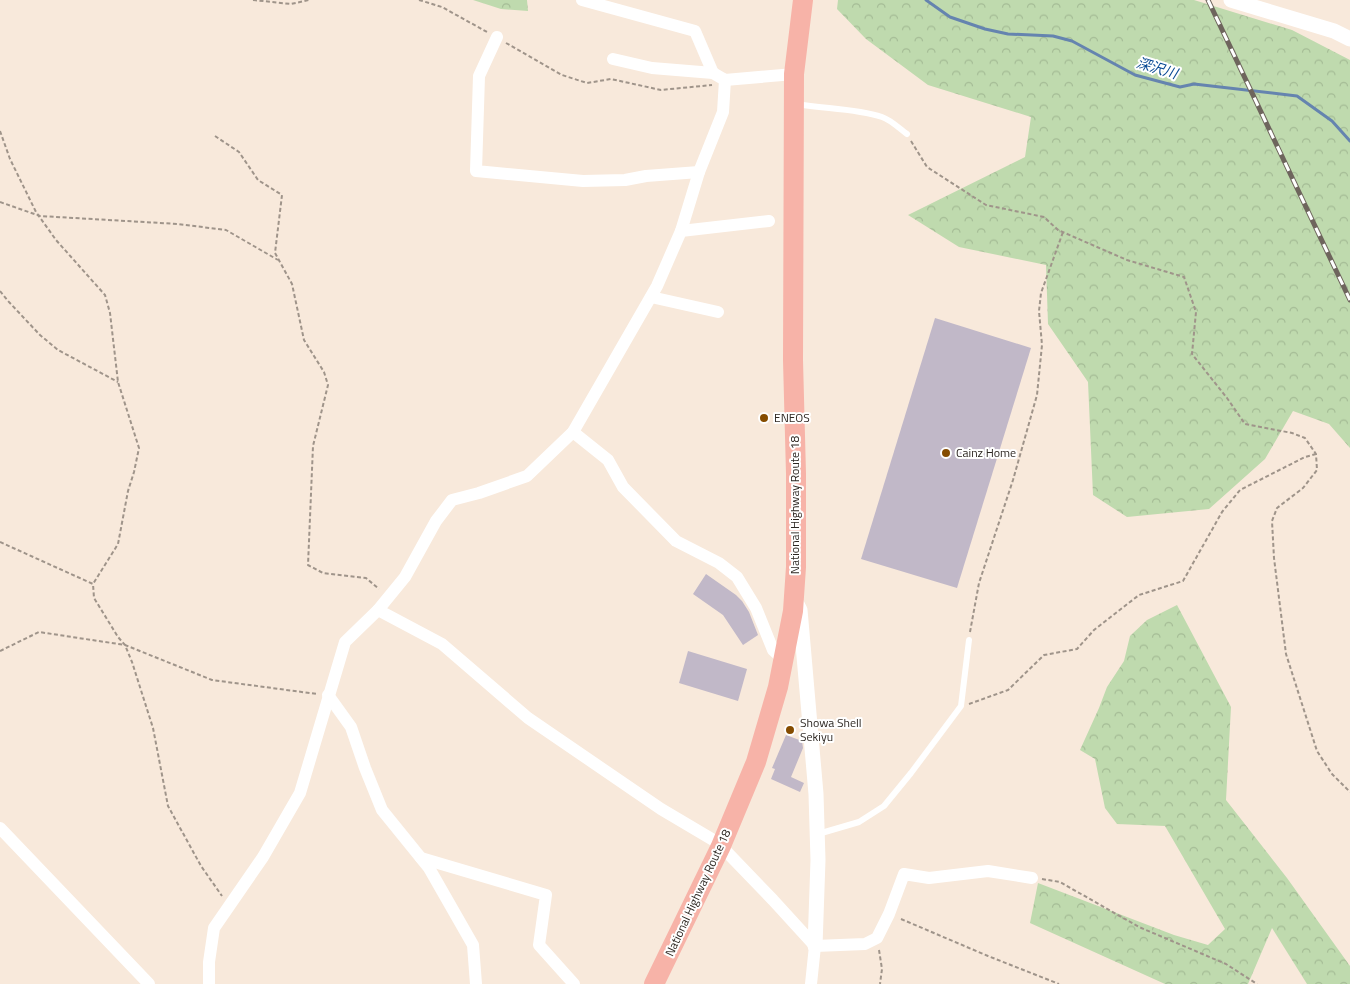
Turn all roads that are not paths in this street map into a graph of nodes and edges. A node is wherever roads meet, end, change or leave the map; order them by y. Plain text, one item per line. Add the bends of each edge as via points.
1 (582, 0) edge
2 (804, 0) edge
3 (1231, 0) edge
4 (497, 38) road end
5 (1350, 39) edge
6 (613, 59) dead end
7 (794, 71) junction
8 (713, 73) junction
9 (726, 80) junction
10 (794, 104) junction
11 (908, 134) road end
12 (699, 172) junction
13 (769, 221) dead end
14 (682, 231) junction
15 (651, 297) junction
16 (718, 312) dead end
17 (573, 432) junction
18 (794, 598) junction
19 (378, 610) junction
20 (969, 640) road end
21 (784, 660) junction
22 (806, 676) junction
23 (328, 695) junction
24 (0, 828) edge
25 (817, 834) junction
26 (721, 846) junction
27 (421, 858) junction
28 (1032, 878) road end
29 (815, 946) junction
30 (149, 984) edge
31 (209, 984) edge
32 (476, 984) edge
33 (574, 984) edge
34 (654, 984) edge
35 (811, 984) edge

1 - 8 street via 695,31
2 - 7 highway, National Highway Route 18
3 - 5 street via 1334,31
4 - 12 street via 479,76 476,171 583,181
6 - 8 street via 652,68
7 - 9 street
7 - 10 highway, National Highway Route 18
8 - 9 street
9 - 12 street via 723,112
10 - 11 lane via 852,110 883,118
10 - 18 highway, National Highway Route 18
12 - 14 street
13 - 14 street
14 - 15 street
15 - 16 street
15 - 17 street
17 - 19 street via 526,476 452,500 436,521 405,577
17 - 21 street via 608,460 623,487 676,541 719,563 737,577 756,608 773,650
18 - 21 highway, National Highway Route 18
18 - 22 street via 800,610
19 - 23 street via 345,642
19 - 26 street via 442,644 528,718
20 - 25 lane via 962,706 884,806 859,822
21 - 22 street
21 - 26 highway, National Highway Route 18 via 756,762
22 - 25 street
23 - 27 street via 351,727 382,810
23 - 31 street via 300,793 263,857 214,928
24 - 30 street
25 - 29 street
26 - 29 street
26 - 34 highway, National Highway Route 18
27 - 32 street via 430,868 473,945
27 - 33 street via 546,895 539,945
28 - 29 street via 988,871 929,878 904,874 890,914 876,938 865,944
29 - 35 street

